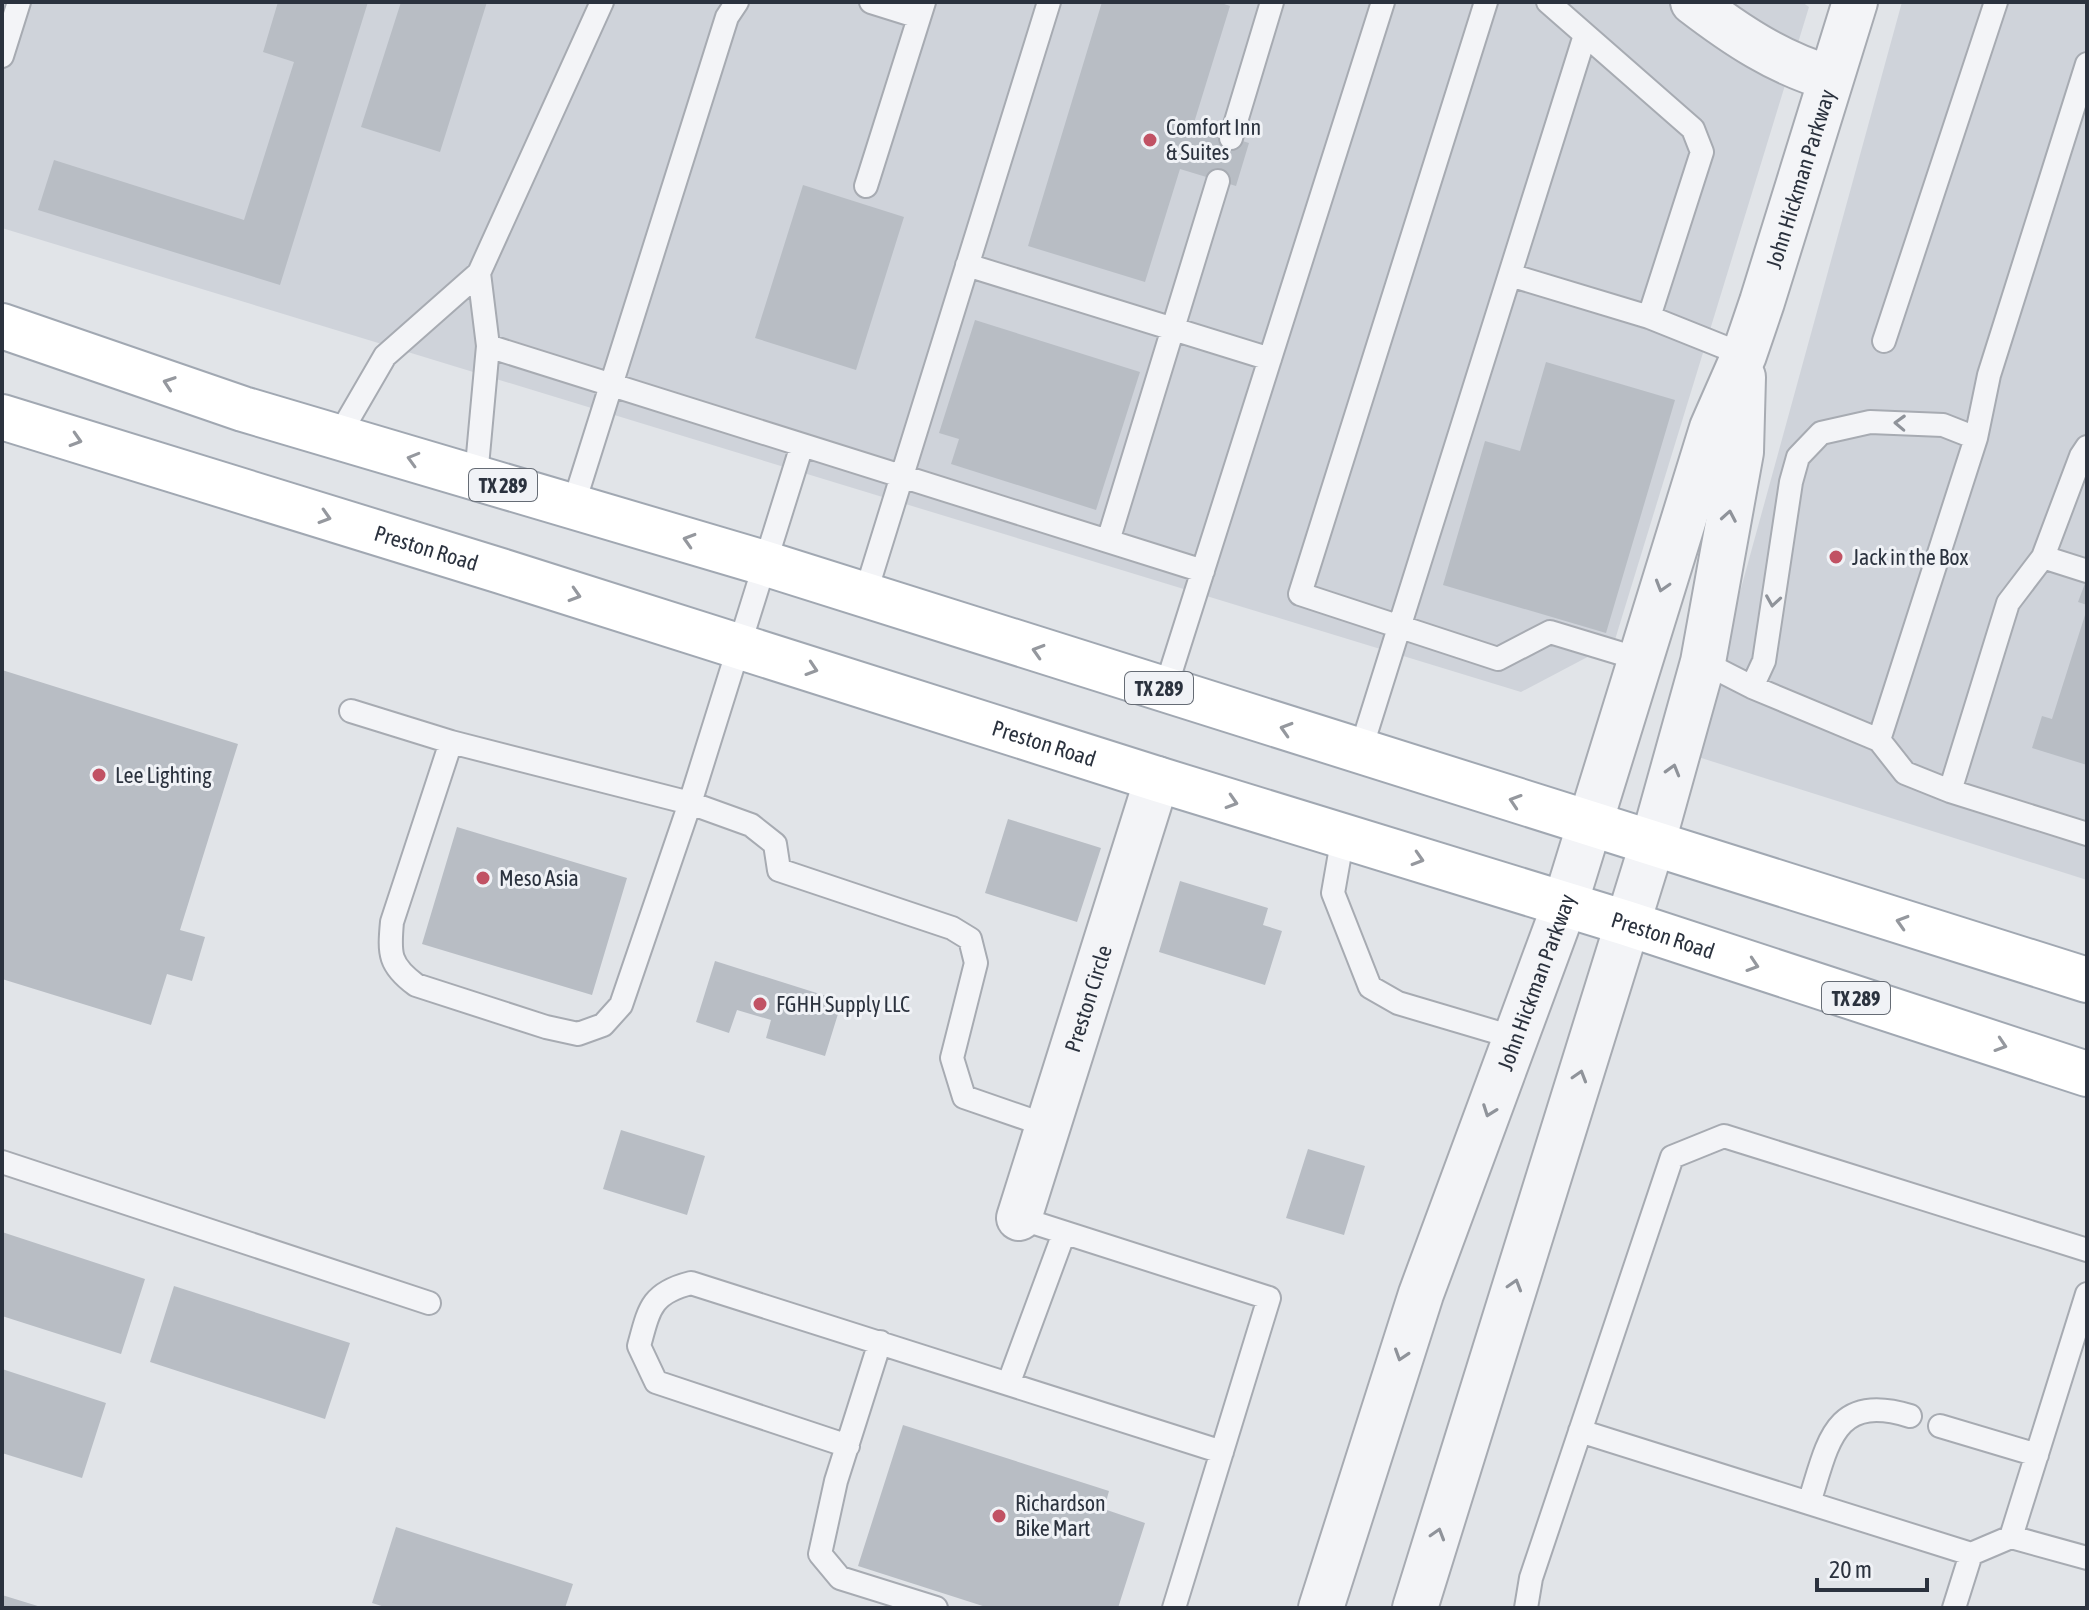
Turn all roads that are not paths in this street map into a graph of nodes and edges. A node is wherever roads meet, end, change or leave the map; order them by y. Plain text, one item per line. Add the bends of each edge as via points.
1 (19, 2) edge
2 (602, 2) edge
3 (737, 2) edge
4 (871, 2) edge
5 (1049, 2) edge
6 (1272, 2) edge
7 (1383, 2) edge
8 (1486, 2) edge
9 (1548, 2) edge
10 (1693, 2) edge
11 (1855, 2) edge
12 (1996, 2) edge
13 (922, 9) edge
14 (1585, 35) junction
15 (2, 56) edge
16 (2087, 64) edge
17 (1830, 78) junction
18 (1231, 138) dead end
19 (1218, 181) dead end
20 (866, 186) dead end
21 (967, 265) junction
22 (479, 273) junction
23 (1510, 275) junction
24 (1649, 317) junction
25 (2, 326) edge
26 (1173, 329) junction
27 (1884, 341) dead end
28 (488, 346) junction
29 (1744, 355) junction
30 (1270, 359) junction
31 (610, 385) junction
32 (2, 417) edge
33 (338, 437) junction
34 (1976, 438) junction
35 (802, 445) junction
36 (2087, 447) edge
37 (901, 476) junction
38 (476, 477) junction
39 (573, 506) junction
40 (1108, 541) junction
41 (2043, 557) junction
42 (764, 563) junction
43 (1203, 571) junction
44 (2087, 571) edge
45 (865, 595) junction
46 (1399, 627) junction
47 (738, 646) junction
48 (1639, 659) junction
49 (1703, 662) junction
50 (1752, 687) junction
51 (1165, 690) junction
52 (351, 711) dead end
53 (1879, 740) junction
54 (451, 742) junction
55 (1360, 752) junction
56 (1157, 779) junction
57 (1950, 791) junction
58 (690, 803) junction
59 (1590, 825) junction
60 (2087, 834) edge
61 (1343, 836) junction
62 (1652, 845) junction
63 (1565, 904) junction
64 (1626, 923) junction
65 (2087, 980) edge
66 (1516, 1038) junction
67 (2087, 1074) edge
68 (1048, 1126) junction
69 (2, 1162) edge
70 (1019, 1218) joint
71 (1064, 1233) junction
72 (2087, 1250) edge
73 (2087, 1294) edge
74 (429, 1303) dead end
75 (880, 1342) junction
76 (1009, 1382) junction
77 (1910, 1416) dead end
78 (1940, 1426) dead end
79 (1580, 1431) junction
80 (848, 1446) junction
81 (1222, 1452) junction
82 (2037, 1455) junction
83 (1809, 1503) junction
84 (2011, 1537) junction
85 (1971, 1554) junction
86 (2078, 1557) edge
87 (936, 1608) edge
88 (1174, 1608) edge
89 (1321, 1608) edge
90 (1415, 1608) edge
91 (1526, 1608) edge
92 (1954, 1608) edge

1 - 15 lane
2 - 22 lane
3 - 31 lane via 727,17
4 - 13 lane
5 - 21 lane
6 - 18 lane
7 - 30 lane
8 - 46 lane via 1300,594
9 - 14 lane
10 - 17 street via 1738,36 1800,70
11 - 17 street, John Hickman Parkway
12 - 27 lane
13 - 20 lane
14 - 23 lane
14 - 24 lane via 1693,129 1702,152
16 - 34 lane via 1989,375
17 - 29 street, John Hickman Parkway
19 - 26 lane
21 - 26 lane
21 - 37 lane
22 - 28 lane
22 - 33 lane via 385,356
23 - 24 lane
23 - 46 lane
24 - 29 lane
33 -> 25 main road, TX 289
26 - 30 lane
26 - 40 lane
28 - 31 lane
28 - 38 lane
29 -> 48 street, John Hickman Parkway via 1712,428
49 -> 29 street, John Hickman Parkway via 1741,452
30 - 43 lane
31 - 35 lane
31 - 39 lane
32 -> 47 main road, Preston Road / TX 289
38 -> 33 main road, TX 289
34 -> 50 lane via 1943,425 1870,422 1821,433 1798,457 1764,661
34 - 53 lane
35 - 37 lane
35 - 42 lane
36 - 41 lane
37 - 40 lane
37 - 45 lane
38 - 39 main road, TX 289
42 -> 39 main road, TX 289
40 - 43 lane
41 - 44 lane
41 - 57 lane via 2008,603
42 - 45 main road, TX 289
42 - 47 lane
43 - 51 lane
51 -> 45 main road, TX 289
46 - 48 lane via 1498,659 1550,632
46 - 55 lane
47 -> 56 main road, Preston Road / TX 289
47 - 58 lane
48 - 59 street, John Hickman Parkway
49 - 50 lane
62 -> 49 street, John Hickman Parkway
50 - 53 lane
55 -> 51 main road, TX 289
52 - 54 lane
53 - 57 lane via 1905,773
54 - 58 lane
54 - 58 lane via 392,922 389,949 398,972 416,985 546,1027 578,1034 603,1025 621,1005
59 -> 55 main road, TX 289
56 -> 61 main road, Preston Road / TX 289
56 - 68 street, Preston Circle
57 - 60 lane
58 - 68 lane via 751,825 775,844 779,870 952,928 970,939 976,963 952,1058 964,1097
59 - 62 main road, TX 289
59 - 63 street, John Hickman Parkway
61 -> 63 main road, Preston Road / TX 289
61 - 66 lane via 1333,893 1370,987 1398,1003
62 - 64 street, John Hickman Parkway
65 -> 62 main road, TX 289
63 - 64 main road, Preston Road / TX 289
63 - 66 street, John Hickman Parkway
64 -> 67 main road, Preston Road / TX 289
90 -> 64 street, John Hickman Parkway
66 -> 89 street, John Hickman Parkway via 1421,1294
68 - 70 street, Preston Circle
69 - 74 lane
70 - 71 lane
71 - 76 lane
71 - 81 lane via 1269,1298
72 - 79 lane via 1724,1136 1672,1157
73 - 82 lane
75 - 76 lane
75 - 80 lane
75 - 80 lane via 691,1283 667,1289 649,1312 639,1346 656,1382
76 - 81 lane
77 - 83 lane via 1886,1409 1854,1413 1832,1433
78 - 82 lane
79 - 83 lane
79 - 91 lane
80 - 87 lane via 820,1554 840,1578
81 - 88 lane
82 - 84 lane
83 - 85 lane
84 - 85 lane
84 - 86 lane
85 - 92 lane

